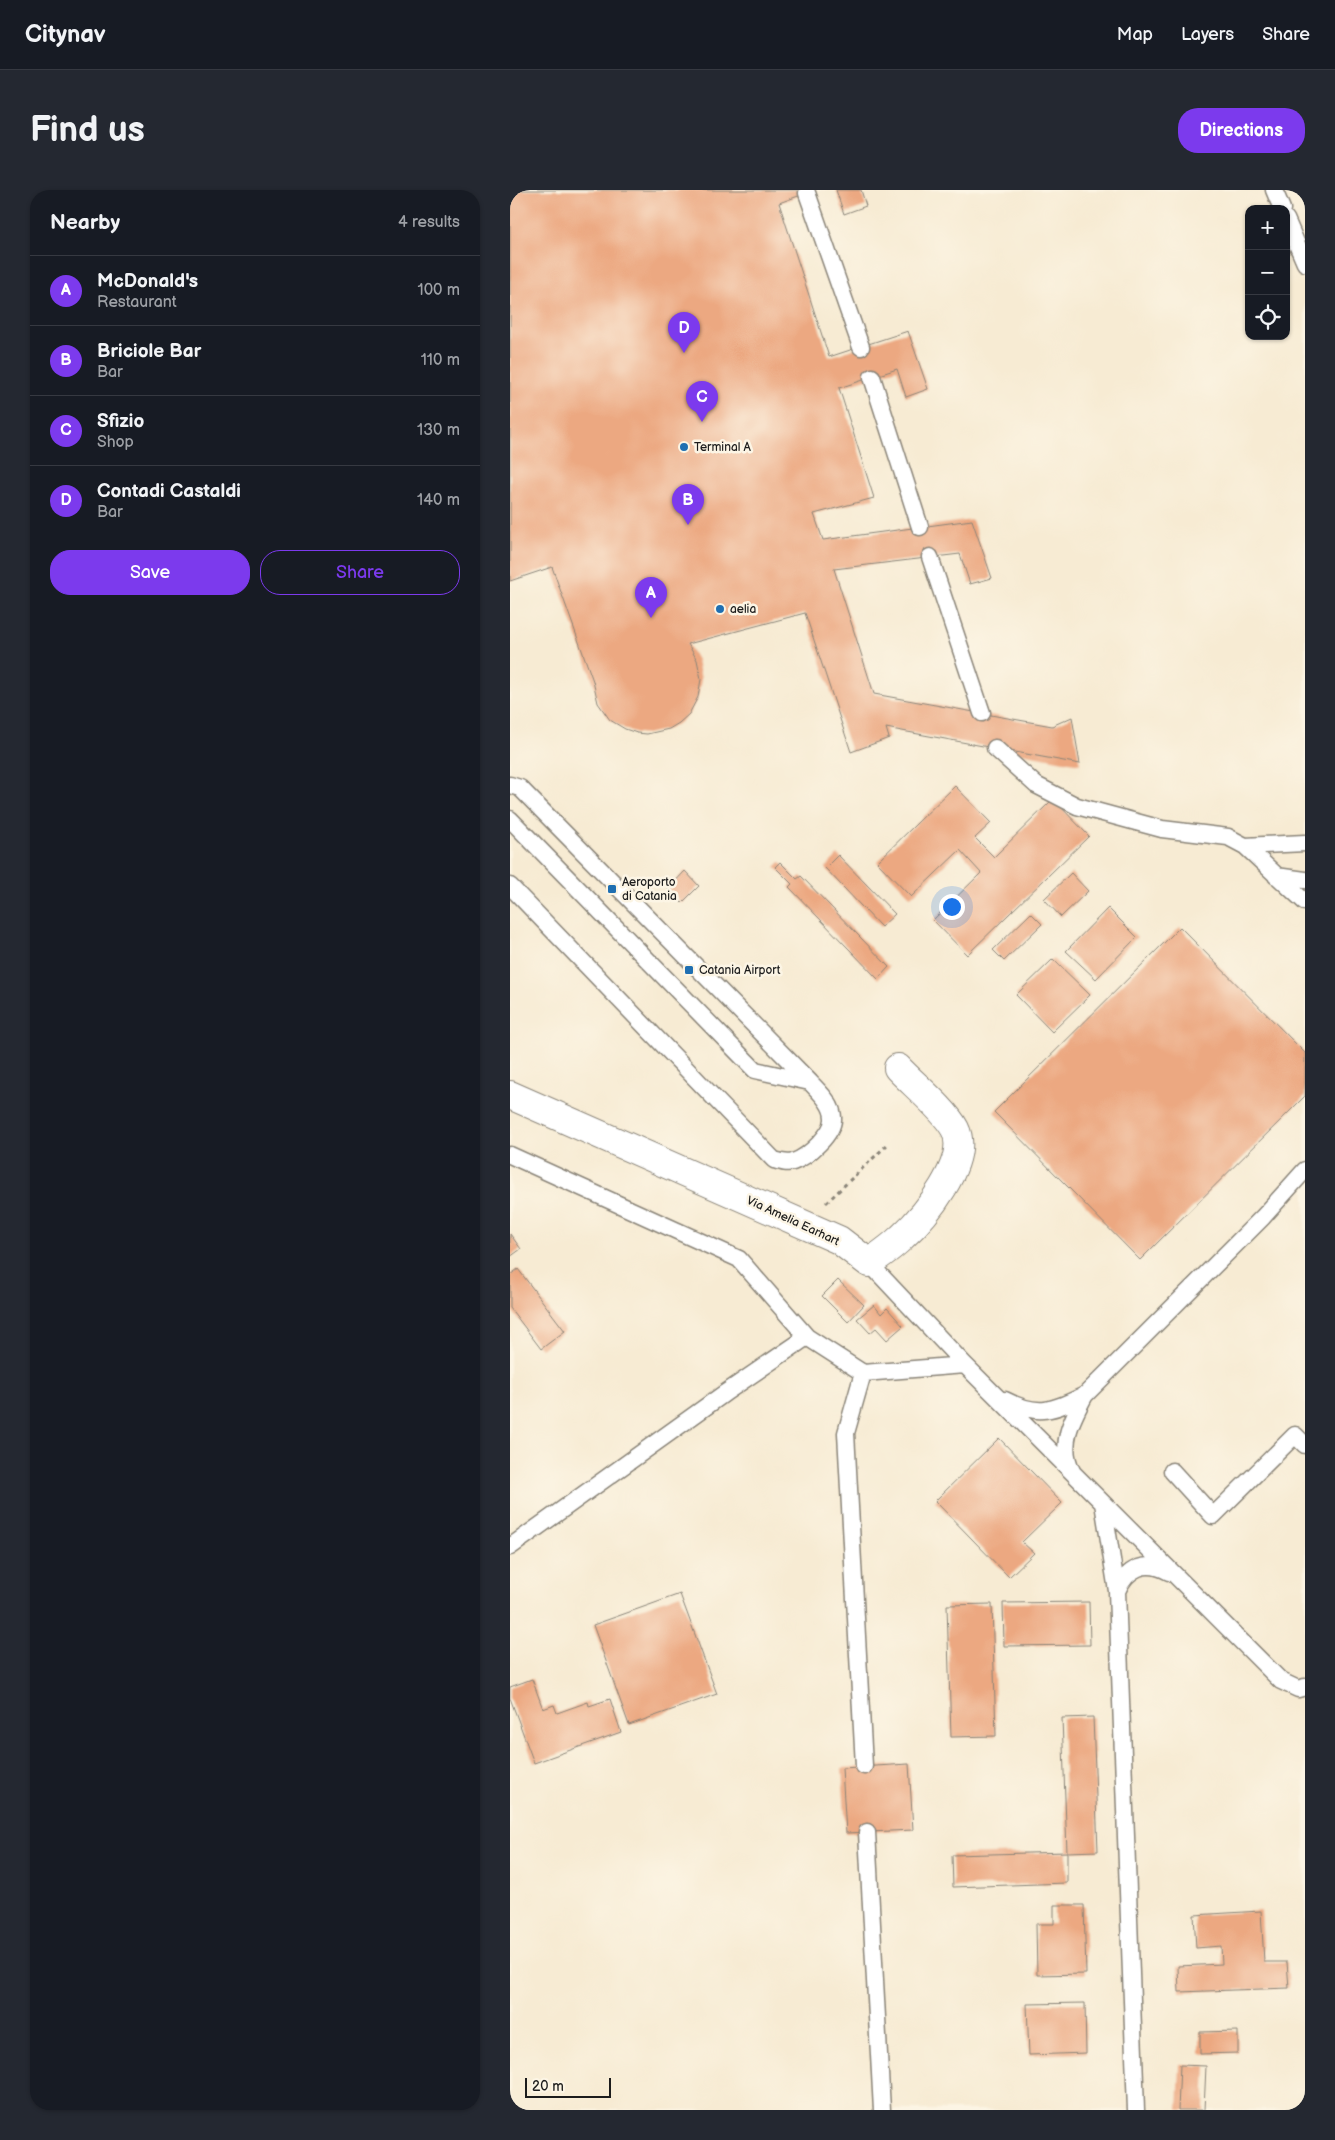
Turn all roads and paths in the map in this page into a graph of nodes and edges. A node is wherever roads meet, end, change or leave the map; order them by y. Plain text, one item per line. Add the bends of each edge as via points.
1 (1274, 190) edge
2 (807, 193) dead end
3 (1280, 205) edge
4 (1290, 228) edge
5 (1305, 263) edge
6 (861, 346) dead end
7 (872, 377) dead end
8 (920, 527) dead end
9 (930, 557) dead end
10 (982, 713) dead end
11 (994, 748) dead end
12 (510, 785) edge
13 (510, 819) edge
14 (1305, 843) edge
15 (1245, 846) junction
16 (1276, 876) junction
17 (1305, 880) edge
18 (510, 886) edge
19 (1305, 902) edge
20 (898, 1068) dead end
21 (810, 1082) junction
22 (510, 1095) edge
23 (889, 1143) dead end
24 (510, 1155) edge
25 (1305, 1170) edge
26 (1305, 1182) edge
27 (825, 1204) dead end
28 (1263, 1217) junction
29 (869, 1263) junction
30 (807, 1337) junction
31 (966, 1365) junction
32 (863, 1373) junction
33 (994, 1394) junction
34 (1085, 1395) junction
35 (1305, 1445) edge
36 (1172, 1471) dead end
37 (1076, 1477) junction
38 (1103, 1503) junction
39 (510, 1547) edge
40 (1176, 1576) junction
41 (1117, 1591) junction
42 (1303, 1691) edge
43 (864, 1766) dead end
44 (867, 1832) dead end
45 (882, 2110) edge
46 (1136, 2110) edge

1 - 3 lane
2 - 6 lane
4 - 5 lane
7 - 8 lane
9 - 10 lane
11 - 15 lane via 1036,785 1077,806 1162,830 1228,837
12 - 21 lane via 520,788
13 - 21 lane via 755,1070
14 - 15 lane
15 - 16 lane
16 - 17 lane
16 - 19 lane
18 - 21 lane via 774,1160 794,1162 831,1130 833,1117 828,1103
20 - 29 street via 955,1130 957,1156 940,1190 917,1222
22 - 29 street, Via Amelia Earhart via 839,1240
23 - 27 path
24 - 30 lane via 739,1259
25 - 28 lane
26 - 28 lane
28 - 34 lane
29 - 31 lane
30 - 32 lane
30 - 39 lane
31 - 32 lane
31 - 33 lane
32 - 43 lane via 846,1433
33 - 34 lane via 1029,1411 1057,1408
33 - 37 lane
34 - 37 lane via 1069,1425 1066,1443 1067,1456
35 - 36 lane via 1295,1435 1214,1516
37 - 38 lane
38 - 40 lane
38 - 41 lane
40 - 41 lane via 1146,1565 1122,1579
40 - 42 lane via 1281,1681
41 - 46 lane
44 - 45 lane

